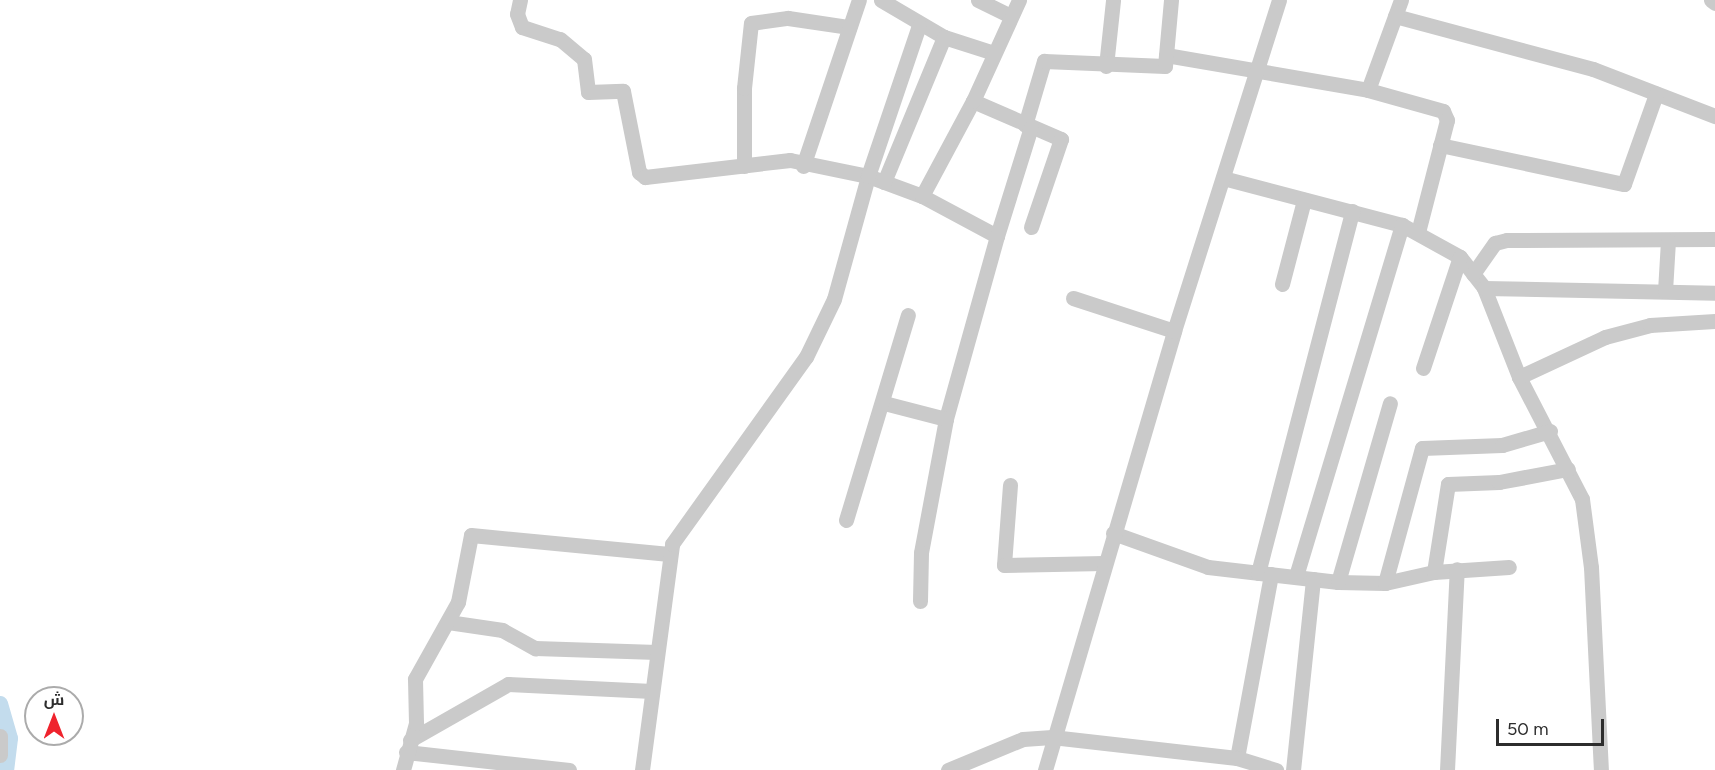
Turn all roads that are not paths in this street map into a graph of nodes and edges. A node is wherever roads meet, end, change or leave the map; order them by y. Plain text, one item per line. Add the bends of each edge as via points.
1 (520, 0) edge
2 (859, 0) edge
3 (881, 0) edge
4 (978, 0) edge
5 (1019, 0) edge
6 (1113, 0) edge
7 (1171, 0) edge
8 (1279, 0) edge
9 (1401, 0) edge
10 (1711, 0) edge
11 (1715, 3) edge
12 (900, 6) edge
13 (1009, 15) junction
14 (1395, 16) junction
15 (919, 25) junction
16 (849, 27) junction
17 (944, 37) junction
18 (994, 53) junction
19 (1166, 55) junction
20 (1106, 66) junction
21 (1255, 72) junction
22 (1368, 90) junction
23 (1656, 94) junction
24 (973, 101) junction
25 (1715, 116) edge
26 (1028, 126) junction
27 (1440, 145) junction
28 (744, 166) junction
29 (803, 166) junction
30 (868, 176) junction
31 (1223, 178) junction
32 (884, 182) junction
33 (922, 196) junction
34 (1304, 200) junction
35 (1352, 211) junction
36 (1402, 225) junction
37 (1031, 227) dead end
38 (1418, 232) junction
39 (997, 236) junction
40 (1715, 239) edge
41 (1668, 241) junction
42 (1460, 257) junction
43 (1473, 274) junction
44 (1282, 284) dead end
45 (1484, 288) junction
46 (1665, 291) junction
47 (1715, 293) edge
48 (1073, 298) dead end
49 (908, 315) dead end
50 (1715, 321) edge
51 (1174, 331) junction
52 (1423, 368) dead end
53 (1519, 377) junction
54 (884, 403) junction
55 (1390, 403) dead end
56 (946, 419) junction
57 (1550, 431) junction
58 (1568, 469) junction
59 (1010, 485) dead end
60 (846, 520) dead end
61 (1113, 533) junction
62 (669, 554) junction
63 (1104, 563) junction
64 (1509, 567) dead end
65 (1457, 569) junction
66 (1434, 572) junction
67 (1265, 573) junction
68 (1296, 576) junction
69 (1313, 579) junction
70 (1338, 582) junction
71 (1384, 583) junction
72 (920, 601) dead end
73 (448, 622) junction
74 (657, 652) junction
75 (652, 691) junction
76 (0, 736) edge
77 (1052, 737) junction
78 (408, 746) junction
79 (0, 755) edge
80 (1237, 758) junction
81 (403, 770) edge
82 (569, 770) edge
83 (642, 770) edge
84 (948, 770) edge
85 (1045, 770) edge
86 (1276, 770) edge
87 (1293, 770) edge
88 (1447, 770) edge
89 (1601, 770) edge

1 - 28 street via 517,14 522,27 560,39 584,59 588,92 623,91 639,172 645,177
2 - 16 street
3 - 12 street
4 - 13 street
5 - 13 street
6 - 20 street
7 - 19 street
8 - 21 street
9 - 14 street
10 - 11 street
12 - 15 street
13 - 18 street
14 - 22 street
14 - 23 street via 1593,69
15 - 17 street
15 - 30 street
16 - 28 street via 788,18 751,23 744,88
16 - 29 street
17 - 18 street
17 - 32 street
18 - 24 street
19 - 20 street via 1164,67
19 - 21 street
20 - 26 street via 1044,61
21 - 22 street
21 - 31 street
22 - 27 street via 1443,111 1447,120
23 - 25 street
23 - 27 street via 1624,184
24 - 26 street
24 - 33 street
26 - 37 street via 1061,139
26 - 39 street
27 - 38 street
28 - 29 street via 776,158
29 - 30 street
30 - 32 street
30 - 62 street via 834,299 806,357 678,533
31 - 34 street
31 - 51 street
32 - 33 street
33 - 39 street
34 - 35 street
34 - 44 street
35 - 36 street
35 - 67 street
36 - 38 street
36 - 68 street
38 - 42 street
39 - 56 street
40 - 41 street
41 - 43 street via 1501,240
41 - 46 street
42 - 43 street
42 - 52 street
43 - 45 street
45 - 46 street
45 - 53 street
46 - 47 street
48 - 51 street
49 - 54 street
50 - 53 street via 1650,325 1605,337
51 - 61 street
53 - 57 street
54 - 56 street
54 - 60 street
55 - 70 street
56 - 72 street via 921,553
57 - 58 street
57 - 71 street via 1502,445 1422,448
58 - 66 street via 1499,482 1448,484
58 - 89 street via 1582,499 1590,558
59 - 63 street via 1004,565
61 - 63 street
61 - 67 street via 1208,567
62 - 73 street via 476,534 470,541 458,602
62 - 74 street
63 - 77 street
64 - 65 street
65 - 66 street
65 - 88 street
66 - 71 street
67 - 68 street
67 - 80 street
68 - 69 street
69 - 70 street
69 - 87 street
70 - 71 street
73 - 74 street via 496,628 543,649
73 - 78 street via 432,642 415,679 416,723
74 - 75 street
75 - 78 street via 508,684
75 - 83 street
76 - 79 street
77 - 80 street
77 - 84 street via 1023,739
77 - 85 street
78 - 81 street
78 - 82 street
80 - 86 street

